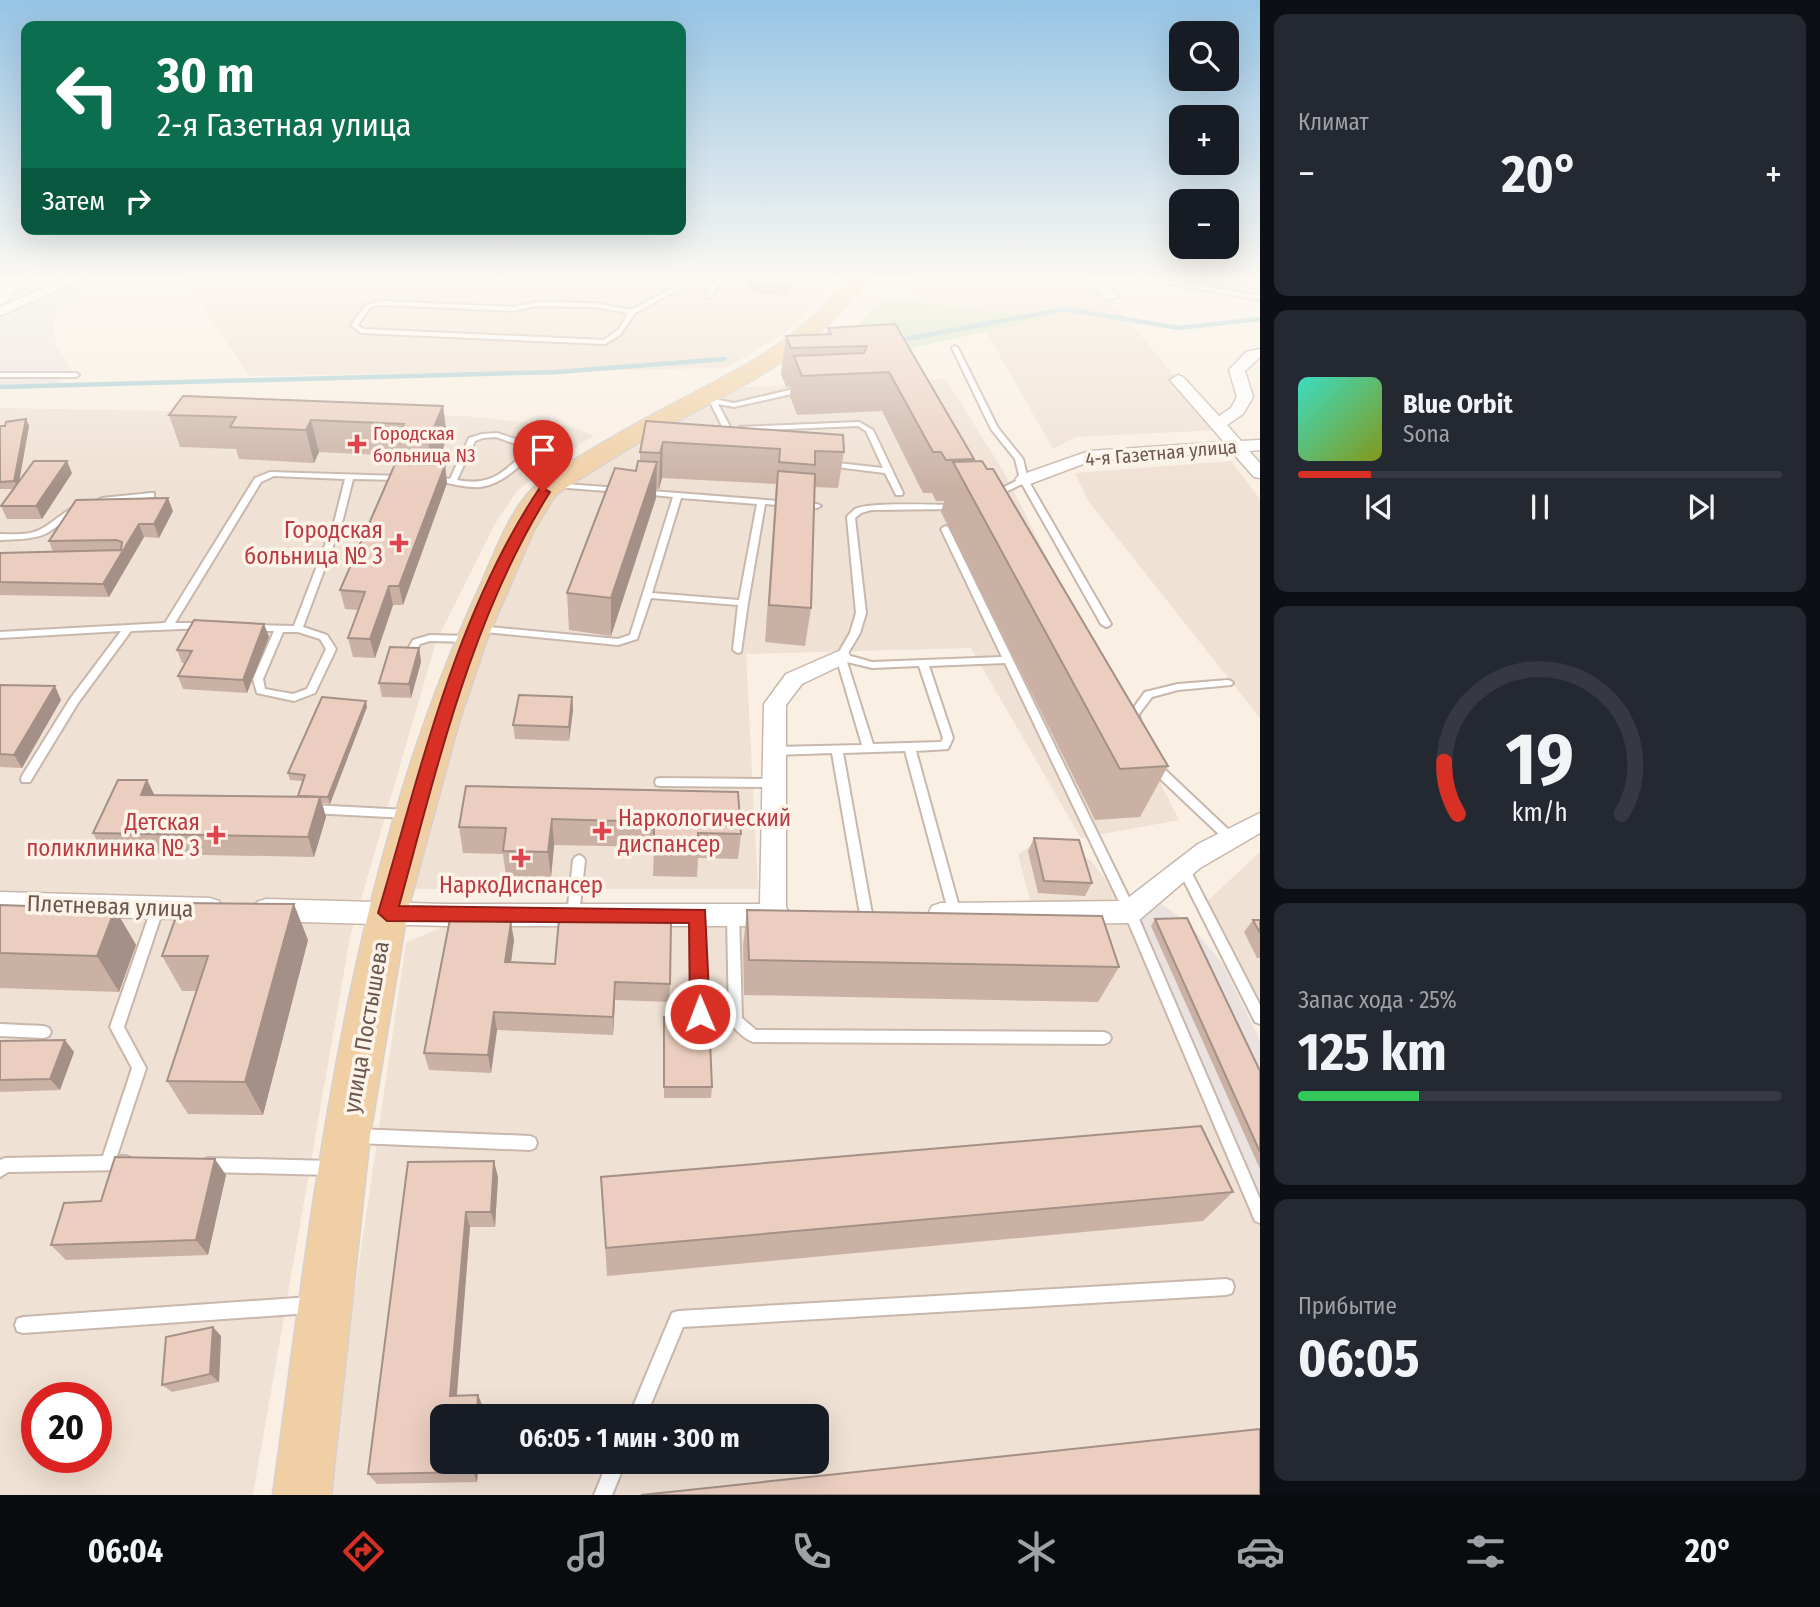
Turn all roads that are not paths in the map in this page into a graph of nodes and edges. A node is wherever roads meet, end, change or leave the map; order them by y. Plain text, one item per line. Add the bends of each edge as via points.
1 (793, 348) edge
2 (955, 348) dead end
3 (1260, 353) edge
4 (0, 375) edge
5 (76, 375) dead end
6 (1178, 380) dead end
7 (818, 389) edge
8 (708, 399) junction
9 (1218, 424) junction
10 (727, 430) junction
11 (733, 442) edge
12 (1260, 444) edge
13 (1238, 447) junction
14 (535, 448) junction
15 (821, 463) edge
16 (581, 466) junction
17 (888, 471) junction
18 (1260, 474) edge
19 (349, 477) junction
20 (454, 479) junction
21 (1024, 480) junction
22 (552, 485) junction
23 (899, 493) dead end
24 (151, 495) edge
25 (678, 495) junction
26 (983, 500) edge
27 (761, 503) junction
28 (817, 506) edge
29 (959, 506) edge
30 (945, 529) dead end
31 (0, 537) edge
32 (648, 594) junction
33 (743, 603) junction
34 (1107, 624) dead end
35 (167, 626) junction
36 (218, 627) edge
37 (243, 627) edge
38 (128, 628) junction
39 (281, 628) junction
40 (298, 629) junction
41 (473, 634) junction
42 (0, 635) edge
43 (738, 650) dead end
44 (408, 657) edge
45 (841, 657) junction
46 (1008, 660) junction
47 (923, 663) junction
48 (1228, 683) dead end
49 (1137, 739) edge
50 (869, 749) junction
51 (911, 749) junction
52 (837, 750) junction
53 (775, 751) junction
54 (1147, 756) edge
55 (26, 779) dead end
56 (660, 782) dead end
57 (775, 783) junction
58 (305, 809) edge
59 (416, 814) junction
60 (1260, 822) edge
61 (1228, 836) junction
62 (579, 860) dead end
63 (1182, 865) junction
64 (0, 903) edge
65 (158, 907) junction
66 (1130, 912) junction
67 (387, 913) junction
68 (891, 914) junction
69 (955, 914) junction
70 (573, 915) junction
71 (698, 915) junction
72 (733, 915) junction
73 (774, 915) junction
74 (800, 915) edge
75 (840, 915) edge
76 (700, 1014) dead end
77 (1260, 1018) edge
78 (0, 1030) edge
79 (44, 1032) dead end
80 (1104, 1038) dead end
81 (530, 1143) dead end
82 (344, 1152) junction
83 (108, 1163) junction
84 (147, 1164) edge
85 (199, 1165) edge
86 (0, 1170) edge
87 (1260, 1216) edge
88 (1226, 1287) dead end
89 (326, 1304) junction
90 (23, 1325) dead end
91 (642, 1404) edge
92 (612, 1474) edge
93 (302, 1495) edge
94 (603, 1495) edge

1 - 8 main road, улица Постышева via 778,361
2 - 21 lane via 995,429 1019,459
3 - 9 street via 1251,355 1237,370 1245,397 1237,411
4 - 5 lane
6 - 9 street
7 - 8 lane via 793,390 734,405
8 - 10 lane
8 - 16 main road, улица Постышева
9 - 13 street
10 - 11 lane
10 - 17 lane via 859,424 869,430
12 - 13 street, 4-я Газетная улица
13 - 18 street
13 - 21 street, 4-я Газетная улица via 1088,456
14 - 16 lane
14 - 20 lane via 491,483 471,485
14 - 20 lane via 497,435 482,436 472,440
15 - 17 lane
16 - 22 main road, улица Постышева
17 - 23 lane
19 - 20 lane
19 - 35 lane via 272,474 258,480
19 - 40 lane via 339,519
21 - 26 lane
21 - 34 lane
22 - 25 lane
22 - 41 main road, улица Постышева via 520,530
24 - 31 lane via 94,501 63,514 46,530
25 - 27 lane
25 - 32 lane
27 - 28 lane
27 - 33 lane
29 - 45 lane via 871,508 858,510 851,517 861,613
30 - 46 lane
32 - 33 lane
32 - 41 lane via 634,637 618,642
33 - 43 lane
35 - 36 lane
35 - 38 lane
37 - 39 lane
38 - 42 lane
38 - 55 lane via 74,701
39 - 40 lane
39 - 40 lane via 258,679 261,691 294,698 311,691 331,649 324,637
41 - 44 lane via 416,642
41 - 59 main road, улица Постышева
45 - 47 lane via 872,665
45 - 50 lane
45 - 53 street via 794,679 775,704
46 - 47 lane
46 - 66 lane
47 - 51 lane via 948,738 944,746
48 - 49 lane via 1149,694 1134,714
50 - 51 lane
50 - 52 lane
51 - 69 lane
52 - 53 lane
52 - 68 lane
53 - 57 street
54 - 61 lane
56 - 57 lane
57 - 73 street
58 - 59 lane
59 - 67 main road, улица Постышева
60 - 61 street
61 - 63 street
62 - 70 lane
63 - 66 street
63 - 77 lane
64 - 65 street, Плетневая улица
65 - 67 street, Плетневая улица
65 - 83 lane via 117,1027 139,1068
66 - 69 street
66 - 87 lane
67 - 70 street, Плетневая улица
67 - 82 main road, улица Постышева
68 - 69 street
68 - 75 street
70 - 71 street, Плетневая улица
71 - 72 street, Плетневая улица
71 - 76 lane
72 - 73 street, Плетневая улица
72 - 80 lane via 736,1020 753,1036
73 - 74 street, Плетневая улица
78 - 79 lane
81 - 82 lane
82 - 85 lane
82 - 89 main road, улица Постышева
83 - 84 lane
83 - 86 lane via 5,1165
88 - 91 lane via 678,1319
89 - 90 lane
89 - 93 main road, улица Постышева
92 - 94 lane

